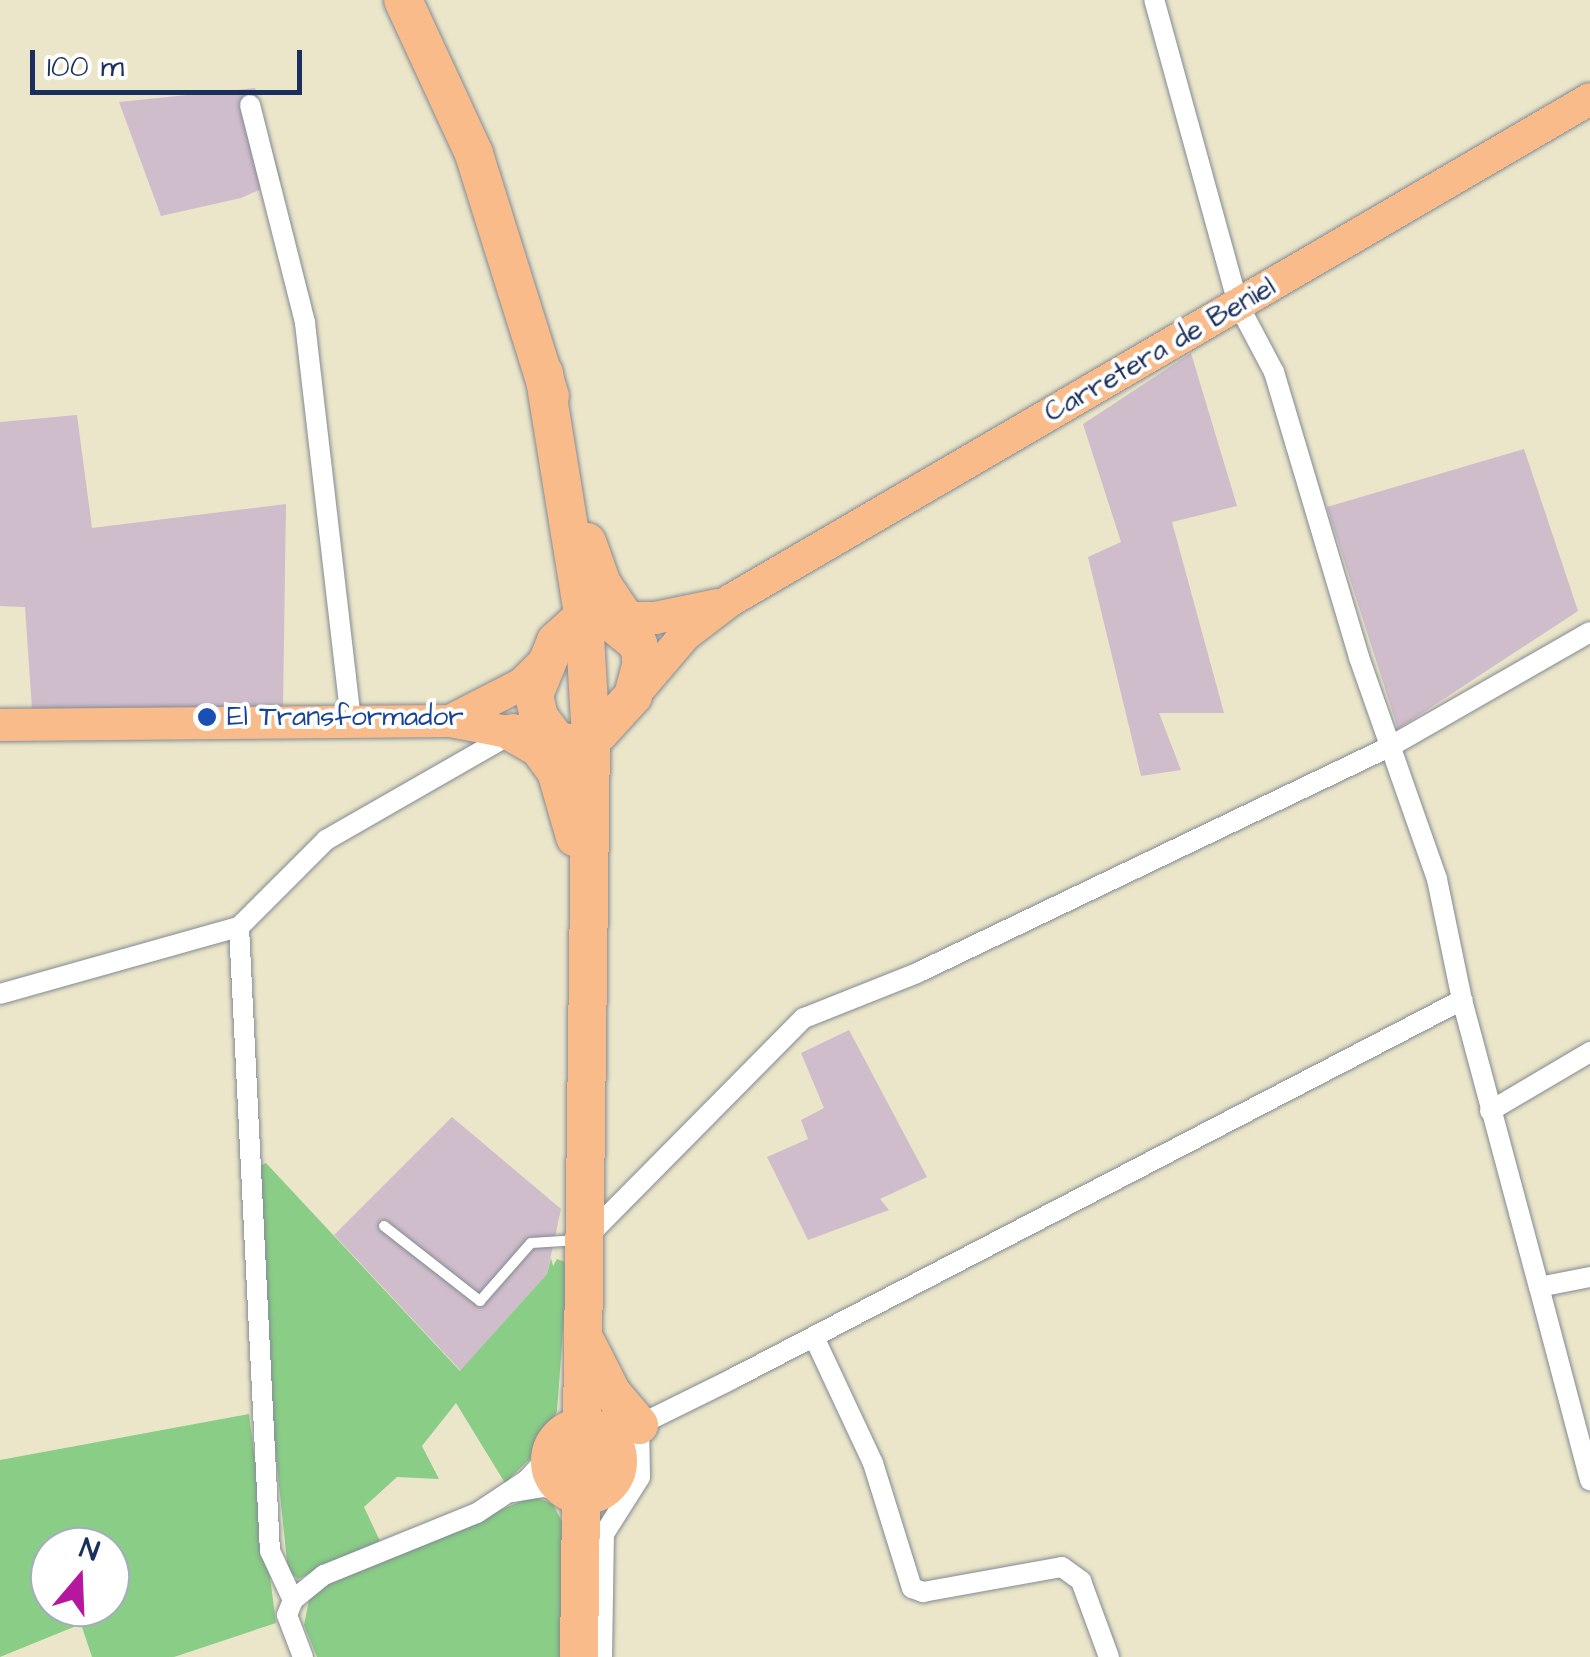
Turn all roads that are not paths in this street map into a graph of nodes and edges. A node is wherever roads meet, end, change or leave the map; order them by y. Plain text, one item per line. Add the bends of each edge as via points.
1 (403, 0) edge
2 (1154, 0) edge
3 (1590, 99) edge
4 (250, 105) dead end
5 (1238, 304) junction
6 (544, 373) junction
7 (731, 600) junction
8 (620, 619) junction
9 (1590, 632) edge
10 (542, 664) junction
11 (633, 696) junction
12 (352, 722) junction
13 (450, 722) junction
14 (0, 725) edge
15 (548, 737) junction
16 (1391, 746) junction
17 (239, 926) junction
18 (588, 984) junction
19 (0, 994) edge
20 (1462, 1000) junction
21 (1590, 1052) edge
22 (1490, 1111) junction
23 (384, 1226) dead end
24 (585, 1240) junction
25 (1590, 1276) edge
26 (1539, 1287) junction
27 (584, 1332) junction
28 (814, 1337) junction
29 (639, 1425) junction
30 (574, 1434) junction
31 (1590, 1480) edge
32 (572, 1494) junction
33 (293, 1600) junction
34 (304, 1657) edge
35 (578, 1657) edge
36 (602, 1657) edge
37 (1108, 1657) edge

1 - 6 highway via 474,154
2 - 5 street
3 - 5 main road, Carretera de Beniel
4 - 12 street via 306,323
5 - 7 main road, Carretera de Beniel
5 - 16 street via 1274,372
6 - 8 highway via 592,562
6 - 10 highway via 561,564 560,601
7 - 8 main road
7 - 11 main road via 664,656
8 - 10 highway via 564,632
8 - 11 highway via 641,666
8 - 15 highway
9 - 16 street
10 - 13 main road via 522,684
10 - 15 highway
11 - 15 highway
11 - 18 highway via 607,793
12 - 13 main road
12 - 14 main road
13 - 15 main road
15 - 17 street via 326,840
15 - 18 highway via 574,831
16 - 20 street via 1437,879
16 - 24 street via 917,973 804,1018
17 - 19 street
17 - 33 street via 270,1551
18 - 24 highway
20 - 22 street
20 - 28 street
21 - 22 street
22 - 26 street
23 - 24 lane via 480,1300 530,1243
24 - 27 highway
25 - 26 street
26 - 31 street
27 - 29 highway via 598,1372
27 - 30 highway
28 - 29 street
28 - 37 street via 872,1463 912,1588 923,1592 1062,1567 1081,1581
29 - 30 street
29 - 32 street
29 - 36 street via 640,1477 604,1534
30 - 32 highway
30 - 32 street
32 - 33 street via 324,1575
32 - 35 highway
33 - 34 street via 287,1616

